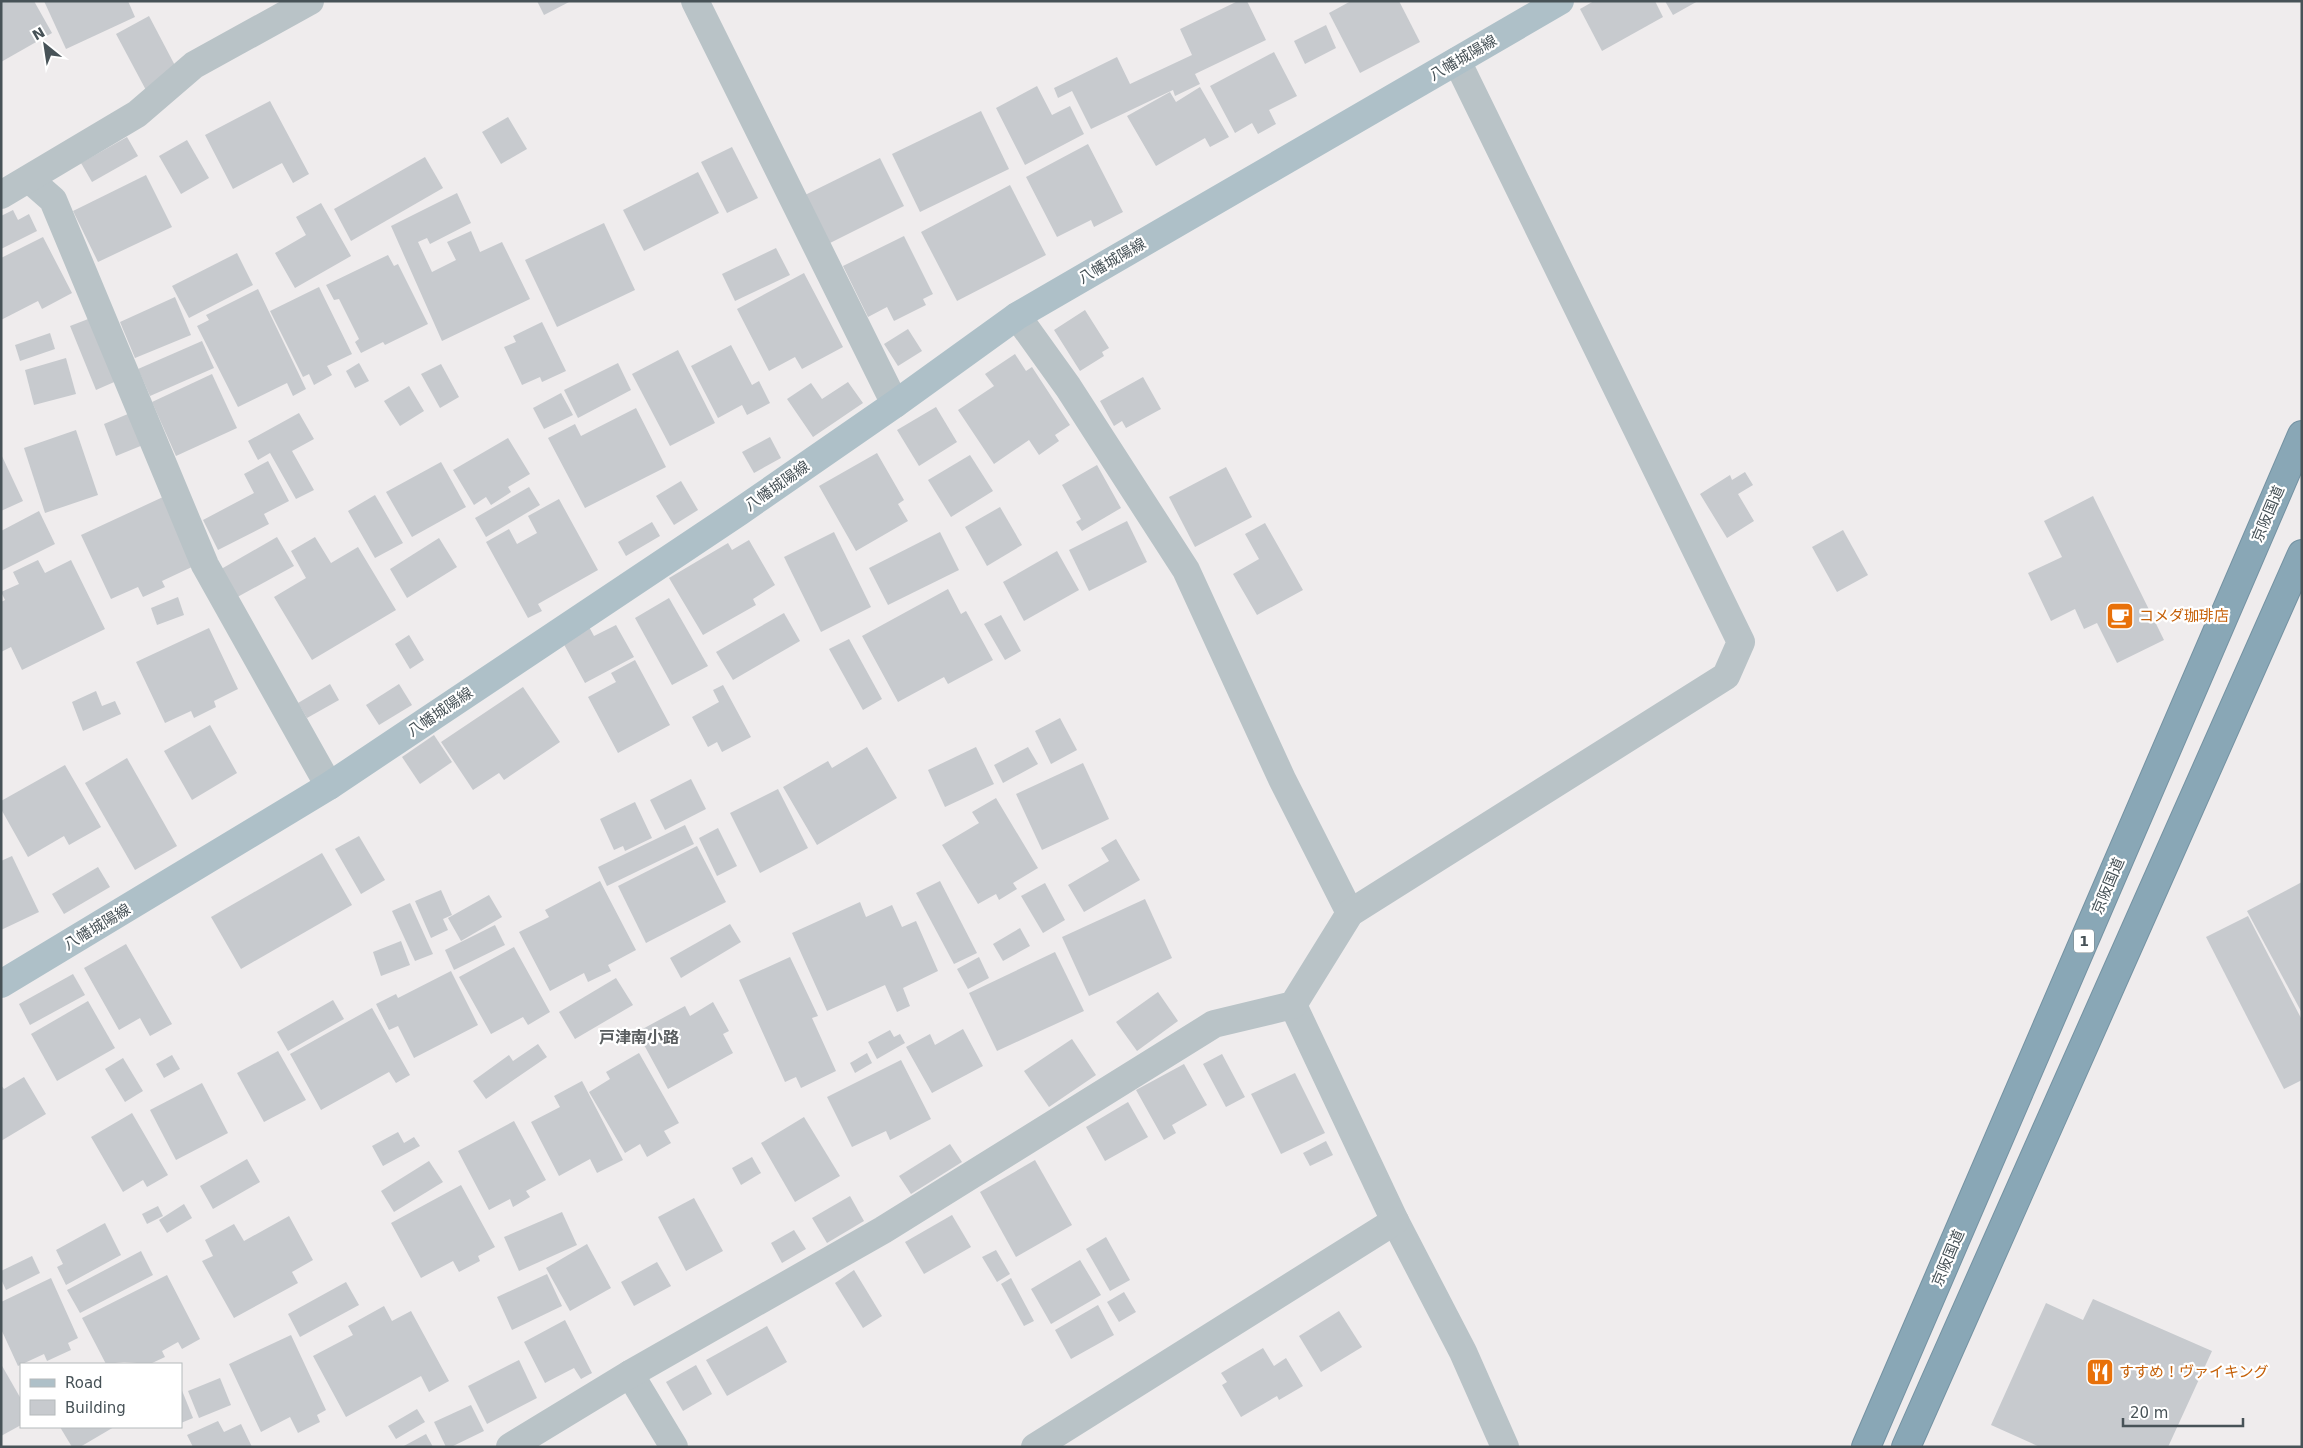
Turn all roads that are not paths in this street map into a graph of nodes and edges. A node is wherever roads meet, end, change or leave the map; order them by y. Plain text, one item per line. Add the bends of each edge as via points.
1 (310, 1) edge
2 (695, 1) edge
3 (1560, 1) edge
4 (1457, 61) junction
5 (29, 179) junction
6 (1, 195) edge
7 (1017, 316) junction
8 (895, 404) junction
9 (2302, 435) edge
10 (2302, 554) edge
11 (329, 786) junction
12 (1350, 913) junction
13 (1, 984) edge
14 (1293, 1005) junction
15 (1394, 1221) junction
16 (630, 1374) junction
17 (510, 1447) edge
18 (674, 1447) edge
19 (1035, 1447) edge
20 (1505, 1447) edge
21 (1866, 1447) edge
22 (1906, 1447) edge

1 - 5 street via 194,65 136,114
2 - 8 street
3 - 4 main road, 八幡城陽線
4 - 7 main road, 八幡城陽線
4 - 12 street via 1741,642 1726,676
5 - 6 street
5 - 11 street via 53,200 205,565
7 - 8 main road, 八幡城陽線
7 - 12 street via 1073,395 1186,570 1282,779
8 - 11 main road, 八幡城陽線
9 - 21 highway, 京阪国道 / 1
10 - 22 highway
11 - 13 main road, 八幡城陽線
12 - 14 street
14 - 15 street
14 - 16 street via 1214,1024 883,1230
15 - 19 street
15 - 20 street via 1463,1352
16 - 17 street
16 - 18 street

